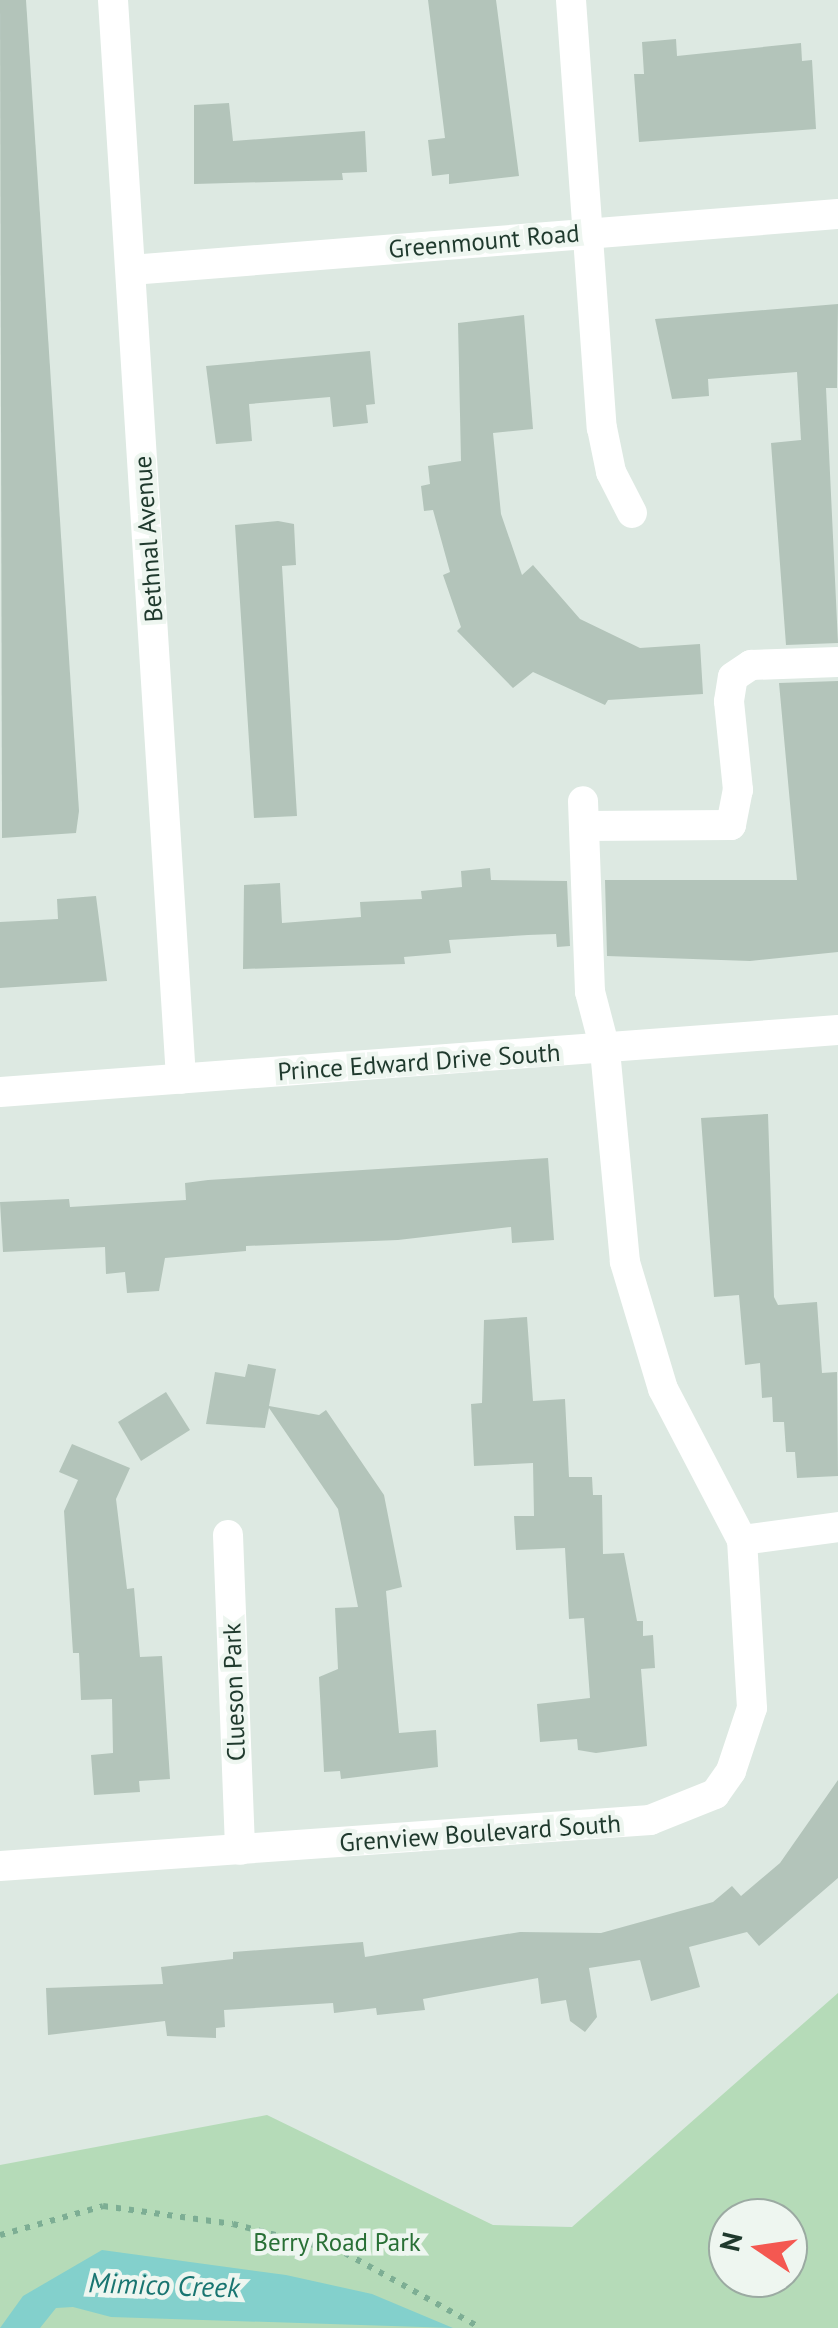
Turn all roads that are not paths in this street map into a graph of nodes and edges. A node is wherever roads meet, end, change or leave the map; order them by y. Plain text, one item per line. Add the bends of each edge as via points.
1 (113, 0) edge
2 (571, 0) edge
3 (838, 214) edge
4 (589, 232) junction
5 (131, 270) junction
6 (632, 513) dead end
7 (838, 662) edge
8 (838, 1030) edge
9 (605, 1049) junction
10 (181, 1079) junction
11 (0, 1092) edge
12 (838, 1526) edge
13 (228, 1535) dead end
14 (742, 1540) junction
15 (240, 1850) junction
16 (0, 1866) edge

1 - 5 street, Bethnal Avenue
2 - 4 street
3 - 4 street, Greenmount Road
4 - 5 street, Greenmount Road
4 - 6 street via 602,428 611,472
5 - 10 street, Bethnal Avenue
7 - 9 street, Grenview Boulevard South via 751,666 734,677 728,701 738,790 731,825 583,813 590,992
8 - 9 street, Prince Edward Drive South
9 - 10 street, Prince Edward Drive South
9 - 14 street, Grenview Boulevard South via 625,1262 639,1314 663,1389
10 - 11 street, Prince Edward Drive South
12 - 14 street
13 - 15 street, Clueson Park
14 - 15 street, Grenview Boulevard South via 752,1708 744,1743 715,1794 650,1820
15 - 16 street, Grenview Boulevard South

